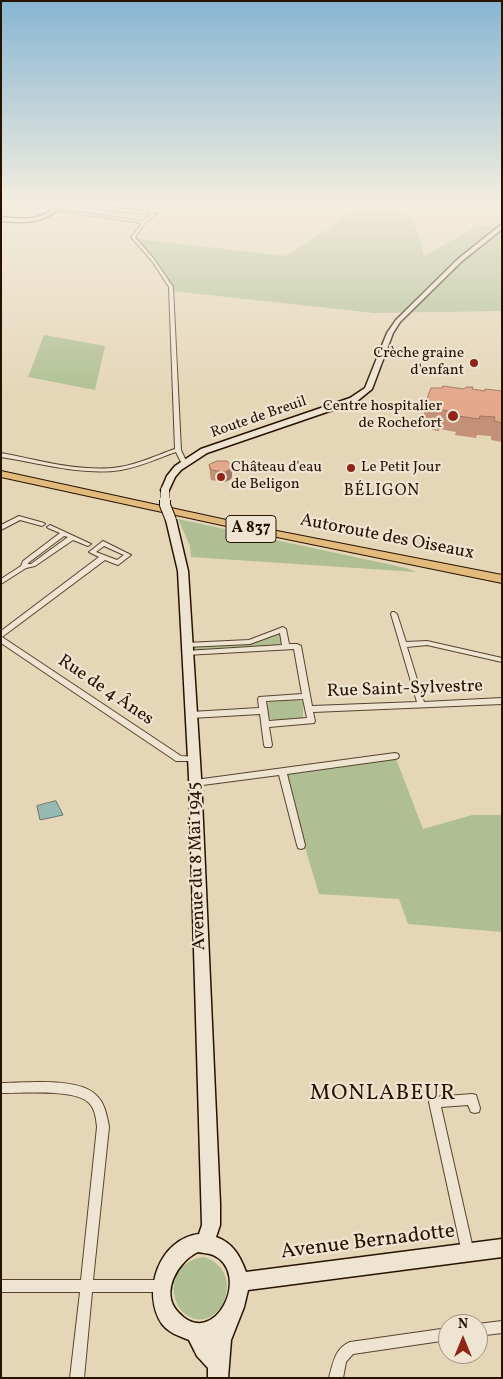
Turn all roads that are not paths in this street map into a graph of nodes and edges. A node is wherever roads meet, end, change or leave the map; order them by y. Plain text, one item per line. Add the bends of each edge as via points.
1 (159, 268) edge
2 (452, 268) edge
3 (178, 450) junction
4 (1, 454) edge
5 (184, 463) junction
6 (1, 468) edge
7 (1, 474) edge
8 (165, 490) joint
9 (42, 524) dead end
10 (50, 527) dead end
11 (1, 528) edge
12 (64, 533) junction
13 (72, 537) junction
14 (88, 544) dead end
15 (104, 557) junction
16 (24, 567) junction
17 (502, 572) edge
18 (502, 579) edge
19 (1, 582) edge
20 (394, 614) dead end
21 (1, 637) edge
22 (404, 645) junction
23 (286, 647) junction
24 (186, 649) junction
25 (502, 660) edge
26 (306, 696) junction
27 (502, 701) edge
28 (421, 704) junction
29 (309, 709) junction
30 (263, 712) junction
31 (190, 715) junction
32 (265, 724) junction
33 (268, 746) dead end
34 (394, 756) dead end
35 (194, 759) junction
36 (282, 771) junction
37 (195, 783) junction
38 (301, 845) dead end
39 (1, 1088) edge
40 (474, 1108) dead end
41 (205, 1243) junction
42 (501, 1251) edge
43 (468, 1253) junction
44 (239, 1282) junction
45 (1, 1286) edge
46 (86, 1286) junction
47 (162, 1286) junction
48 (231, 1314) junction
49 (502, 1327) edge
50 (488, 1329) edge
51 (194, 1332) junction
52 (438, 1335) edge
53 (218, 1371) edge
54 (77, 1378) edge
55 (336, 1378) edge

1 - 3 street via 171,287
2 - 5 street, Route de Breuil via 398,321 390,333 372,382 362,395 204,451
3 - 4 street via 130,467 108,470
3 - 5 street
5 - 8 street, Route de Breuil via 171,476
6 - 17 highway, Autoroute des Oiseaux / A 837
7 - 18 highway, Autoroute des Oiseaux / A 837
8 - 24 street, Avenue du 8 Mai 1945, bridge via 165,505 183,571
9 - 11 street via 18,518
10 - 12 street
12 - 13 street
12 - 16 street via 25,562
13 - 14 street
13 - 16 street via 33,565
15 - 15 street via 118,563 128,555 103,544 92,552
15 - 21 street
16 - 19 street
20 - 22 street
21 - 35 street, Rue de 4 Ânes via 179,759
22 - 25 street via 427,643
22 - 28 street
23 - 24 street
23 - 24 street via 283,628 250,642
23 - 26 street via 297,646
24 - 31 street, Avenue du 8 Mai 1945
26 - 29 street
26 - 30 street via 262,699
27 - 28 street, Rue Saint-Sylvestre
28 - 29 street, Rue Saint-Sylvestre
29 - 32 street via 311,721
30 - 31 street
30 - 32 street
31 - 35 street, Avenue du 8 Mai 1945
32 - 33 street
34 - 36 street
35 - 37 street, Avenue du 8 Mai 1945
36 - 37 street
36 - 38 street
37 - 41 street, Avenue du 8 Mai 1945 via 211,1204 211,1225
39 - 46 street via 76,1089 91,1096 98,1105 103,1127
40 - 43 street via 472,1099 434,1102
41 - 44 street via 228,1255 238,1272
41 - 47 street via 190,1245 176,1254 166,1268
42 - 43 street, Avenue Bernadotte
43 - 44 street, Avenue Bernadotte
44 - 48 street via 239,1293
45 - 46 street
46 - 47 street
46 - 54 street
47 - 51 street via 170,1317 185,1330
48 - 51 street via 215,1329
48 - 53 street via 225,1326
49 - 50 street
51 - 53 street
52 - 55 street via 350,1348 340,1359

